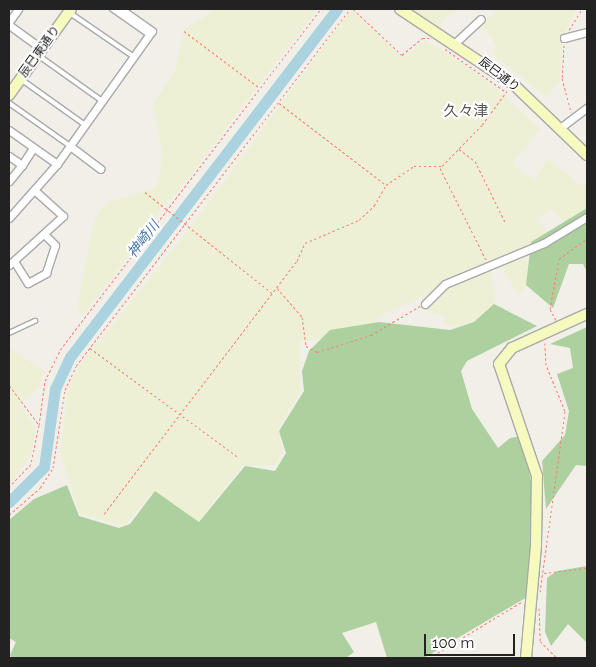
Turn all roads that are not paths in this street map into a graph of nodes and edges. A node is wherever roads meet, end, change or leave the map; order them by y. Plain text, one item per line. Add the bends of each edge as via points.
1 (18, 9) edge
2 (112, 9) edge
3 (120, 9) edge
4 (400, 9) edge
5 (70, 10) edge
6 (481, 19) dead end
7 (9, 24) edge
8 (587, 32) edge
9 (149, 35) junction
10 (564, 38) road end
11 (455, 43) junction
12 (40, 52) junction
13 (134, 57) junction
14 (20, 79) junction
15 (9, 95) edge
16 (102, 101) junction
17 (9, 103) edge
18 (587, 108) edge
19 (85, 125) junction
20 (560, 128) junction
21 (9, 130) edge
22 (70, 146) junction
23 (33, 148) junction
24 (587, 154) edge
25 (9, 156) edge
26 (57, 164) junction
27 (22, 165) junction
28 (100, 169) dead end
29 (9, 181) edge
30 (36, 192) junction
31 (9, 216) edge
32 (587, 217) edge
33 (45, 235) junction
34 (11, 263) edge
35 (425, 304) road end
36 (587, 314) edge
37 (35, 321) dead end
38 (9, 333) edge
39 (526, 658) edge

1 - 7 street
2 - 9 lane
3 - 9 street via 152,31
4 - 11 street, 辰巳通り
5 - 12 street, 辰巳東通り
5 - 13 lane
6 - 11 street
7 - 12 street
8 - 10 street
9 - 13 street
11 - 20 street, 辰巳通り
12 - 14 street, 辰巳東通り
12 - 16 lane
13 - 16 street
14 - 15 street, 辰巳東通り
14 - 19 lane
16 - 19 street
17 - 22 lane
18 - 20 street
19 - 22 street
20 - 24 street, 辰巳通り
21 - 23 street
22 - 26 street
22 - 28 street
23 - 26 street
23 - 27 street
25 - 27 street
26 - 30 street
27 - 29 street
30 - 31 street
30 - 33 street via 63,216
32 - 35 street via 544,243 488,263 445,284
33 - 34 street
33 - 34 street via 55,245 46,272 28,283
36 - 39 street via 505,352 499,364 529,443 537,476 534,602
37 - 38 lane

